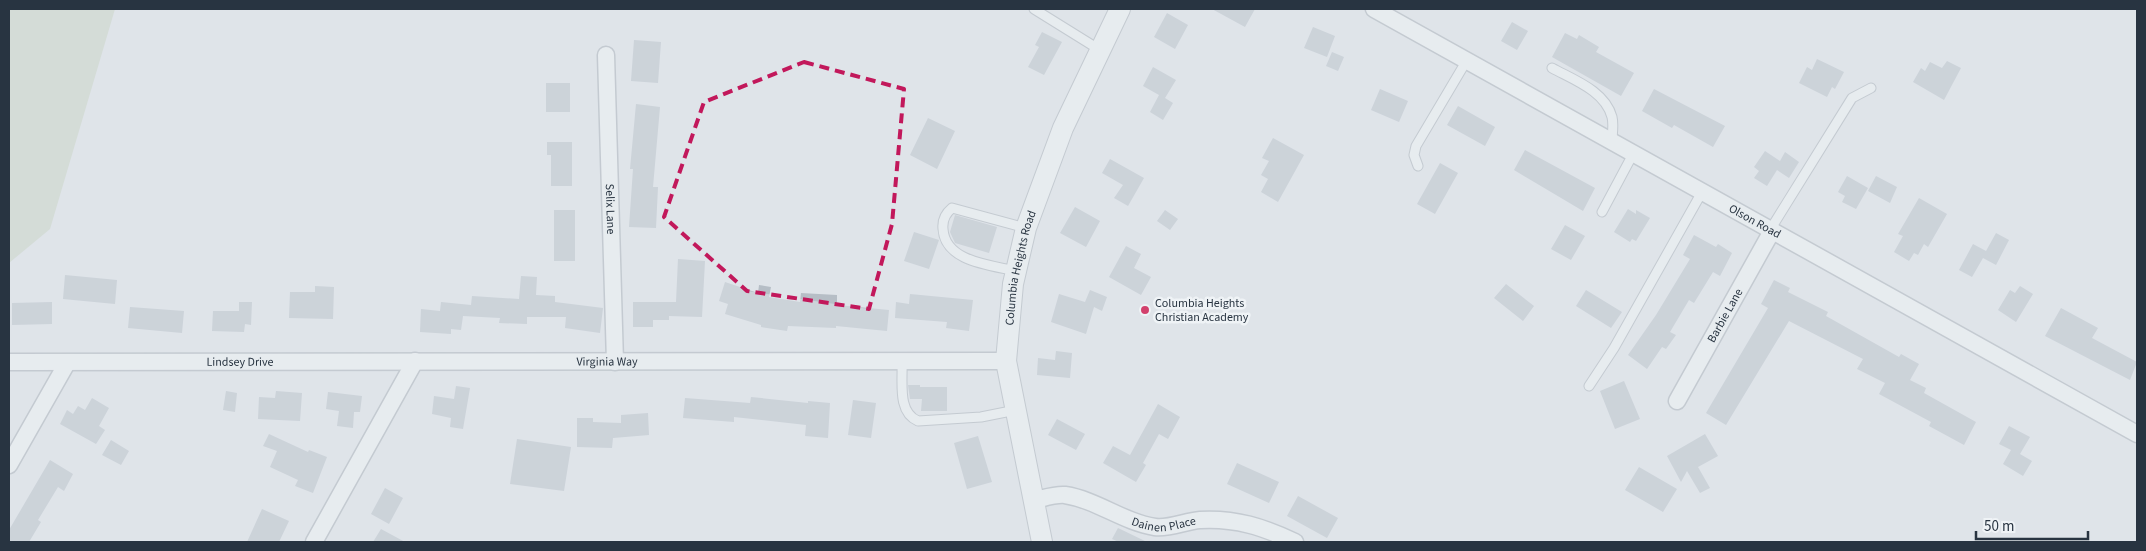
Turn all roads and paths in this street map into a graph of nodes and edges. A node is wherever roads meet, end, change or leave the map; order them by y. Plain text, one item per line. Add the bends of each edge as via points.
1 (1034, 9) edge
2 (1120, 9) edge
3 (1374, 9) edge
4 (1100, 50) junction
5 (606, 55) dead end
6 (1467, 60) junction
7 (1552, 68) dead end
8 (1871, 88) dead end
9 (1612, 141) junction
10 (1633, 154) junction
11 (1418, 166) dead end
12 (1702, 192) junction
13 (1602, 212) dead end
14 (1026, 228) junction
15 (1771, 231) junction
16 (1016, 271) junction
17 (415, 361) junction
18 (9, 362) edge
19 (615, 362) junction
20 (902, 362) junction
21 (1006, 362) junction
22 (67, 363) junction
23 (1589, 386) dead end
24 (1677, 401) dead end
25 (1016, 410) junction
26 (2137, 434) edge
27 (9, 465) edge
28 (1035, 500) junction
29 (314, 542) edge
30 (1042, 542) edge
31 (1295, 542) edge

1 - 4 lane
2 - 4 street, Columbia Heights Road
3 - 6 street, Olson Road
4 - 14 street, Columbia Heights Road via 1063,128
5 - 19 street, Selix Lane
6 - 9 street, Olson Road
6 - 11 lane via 1416,146 1414,155
7 - 9 lane via 1599,94 1613,119
8 - 15 lane via 1852,98
9 - 10 street, Olson Road
10 - 12 street, Olson Road
10 - 13 lane
12 - 15 street, Olson Road
12 - 23 lane
14 - 16 street, Columbia Heights Road
14 - 16 lane via 952,208 946,213 944,239 955,252 970,260
15 - 24 street, Barbie Lane
15 - 26 street, Olson Road
16 - 21 street, Columbia Heights Road
17 - 19 street, Virginia Way
17 - 22 street, Lindsey Drive
17 - 29 street
18 - 22 street, Lindsey Drive
19 - 20 street, Virginia Way
20 - 21 street, Virginia Way
20 - 25 lane via 904,408 909,417 918,421 981,417
21 - 25 street, Columbia Heights Road
22 - 27 street
25 - 28 street, Columbia Heights Road
28 - 30 street, Columbia Heights Road
28 - 31 street, Dainen Place via 1063,495 1157,527 1199,520 1233,520

